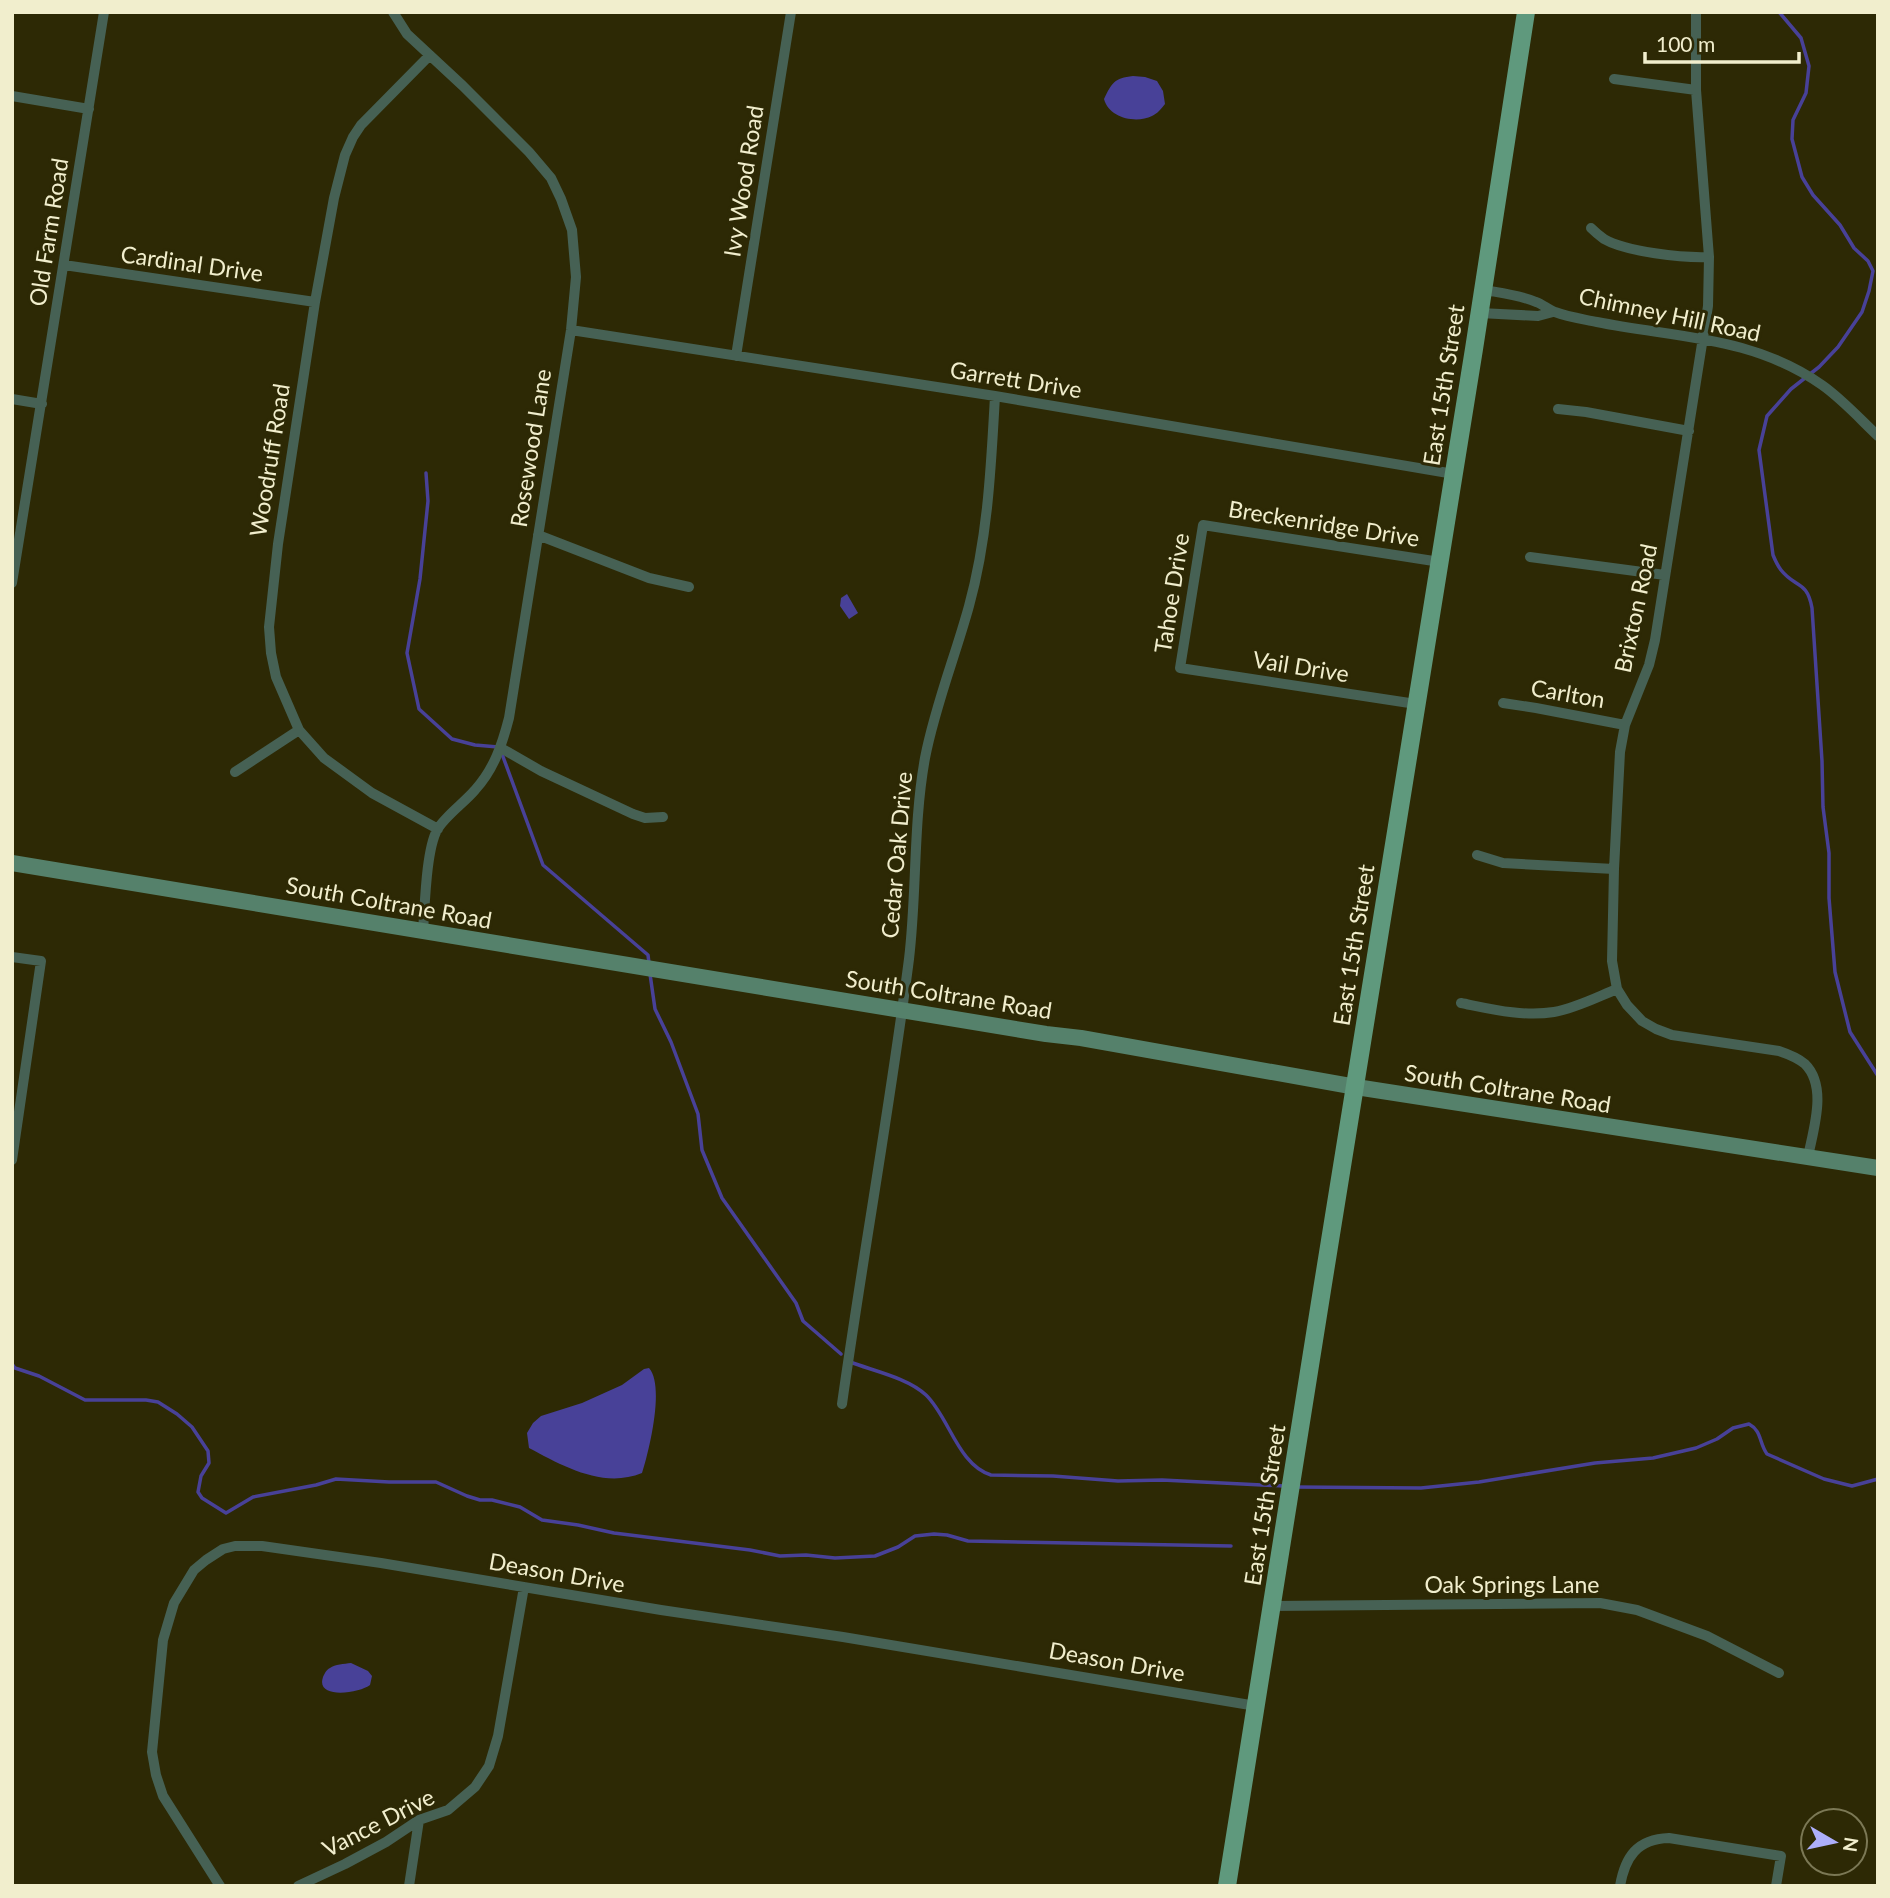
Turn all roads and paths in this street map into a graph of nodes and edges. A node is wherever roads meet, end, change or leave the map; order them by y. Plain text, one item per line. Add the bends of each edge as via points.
1 (104, 12) edge
2 (393, 12) edge
3 (791, 12) edge
4 (1526, 12) edge
5 (1696, 12) edge
6 (429, 55) junction
7 (1614, 79) dead end
8 (1696, 90) junction
9 (12, 96) edge
10 (89, 109) junction
11 (1591, 228) dead end
12 (1709, 257) junction
13 (64, 265) junction
14 (1484, 290) junction
15 (315, 302) junction
16 (1553, 312) junction
17 (1480, 313) junction
18 (571, 330) junction
19 (1704, 338) junction
20 (736, 356) junction
21 (995, 396) junction
22 (12, 399) edge
23 (41, 404) junction
24 (1558, 409) dead end
25 (1689, 431) junction
26 (1878, 436) edge
27 (1454, 474) junction
28 (1203, 525) joint
29 (538, 535) junction
30 (1530, 557) dead end
31 (1440, 562) junction
32 (1665, 575) junction
33 (12, 583) edge
34 (689, 587) dead end
35 (1180, 668) joint
36 (1416, 704) junction
37 (1503, 704) dead end
38 (1625, 725) junction
39 (299, 730) junction
40 (500, 752) junction
41 (235, 772) dead end
42 (663, 817) dead end
43 (438, 829) junction
44 (1478, 855) dead end
45 (12, 863) edge
46 (1614, 869) junction
47 (423, 931) junction
48 (12, 957) edge
49 (1617, 989) junction
50 (1461, 1003) dead end
51 (902, 1009) junction
52 (1356, 1087) junction
53 (13, 1147) edge
54 (1808, 1157) junction
55 (12, 1160) edge
56 (1878, 1168) edge
57 (842, 1404) dead end
58 (524, 1587) junction
59 (1273, 1606) junction
60 (1779, 1673) dead end
61 (1256, 1706) junction
62 (419, 1820) junction
63 (220, 1886) edge
64 (298, 1886) edge
65 (409, 1886) edge
66 (1227, 1886) edge
67 (1620, 1886) edge
68 (1776, 1886) edge

1 - 10 street, Old Farm Road
2 - 6 street, Rosewood Lane
3 - 20 street, Ivy Wood Road
4 - 14 main road, East 15th Street
5 - 8 street, Brixton Road
6 - 15 street, Woodruff Road via 353,137 334,198
6 - 18 street, Rosewood Lane via 551,178 572,230 576,277
7 - 8 street
8 - 12 street, Brixton Road
9 - 10 street
10 - 13 street, Old Farm Road
11 - 12 street via 1622,246 1686,258
12 - 19 street, Brixton Road
13 - 15 street, Cardinal Drive
13 - 23 street, Old Farm Road
14 - 16 street via 1538,302
14 - 17 main road, East 15th Street
15 - 39 street, Woodruff Road via 269,627 276,677
16 - 17 street via 1538,316
16 - 19 street, Chimney Hill Road
17 - 27 main road, East 15th Street
18 - 20 street, Garrett Drive
18 - 29 street, Rosewood Lane
19 - 25 street, Brixton Road
19 - 26 street, Chimney Hill Road via 1795,368 1824,386
20 - 21 street, Garrett Drive
21 - 27 street, Garrett Drive
21 - 51 street, Cedar Oak Drive via 984,536 920,789 912,936
22 - 23 street
23 - 33 street, Old Farm Road
24 - 25 street
25 - 32 street, Brixton Road
27 - 31 main road, East 15th Street
28 - 31 street, Breckenridge Drive
28 - 35 street, Tahoe Drive
29 - 34 street via 649,578
29 - 40 street, Rosewood Lane
30 - 32 street
31 - 36 main road, East 15th Street
32 - 38 street, Brixton Road via 1649,665
35 - 36 street, Vail Drive
36 - 52 main road, East 15th Street
37 - 38 street, Carlton
38 - 46 street, Brixton Road
39 - 41 street
39 - 43 street, Woodruff Road via 347,776
40 - 42 street via 633,814
40 - 43 street, Rosewood Lane via 475,790
43 - 47 street, Rosewood Lane via 430,851
44 - 46 street via 1503,863
45 - 47 main road, South Coltrane Road
46 - 49 street, Brixton Road via 1612,961
47 - 51 main road, South Coltrane Road
48 - 53 street via 41,961
49 - 50 street via 1555,1012 1530,1014
49 - 54 street, Brixton Road via 1642,1021 1656,1029 1779,1051 1805,1064 1817,1094
51 - 52 main road, South Coltrane Road
51 - 57 street, Cedar Oak Drive
52 - 54 main road, South Coltrane Road
52 - 59 main road, East 15th Street
53 - 55 street
54 - 56 main road, South Coltrane Road
58 - 61 street, Deason Drive
58 - 62 street, Vance Drive via 499,1736 489,1766 475,1787 448,1810
58 - 63 street, Deason Drive via 262,1546 223,1549 194,1570 174,1603 163,1640 152,1752 163,1796
59 - 60 street, Oak Springs Lane via 1600,1602 1637,1610 1701,1634
59 - 61 main road, East 15th Street
61 - 66 main road, East 15th Street
62 - 64 street, Vance Drive
62 - 65 street
67 - 68 street via 1630,1855 1643,1844 1669,1838 1781,1856

